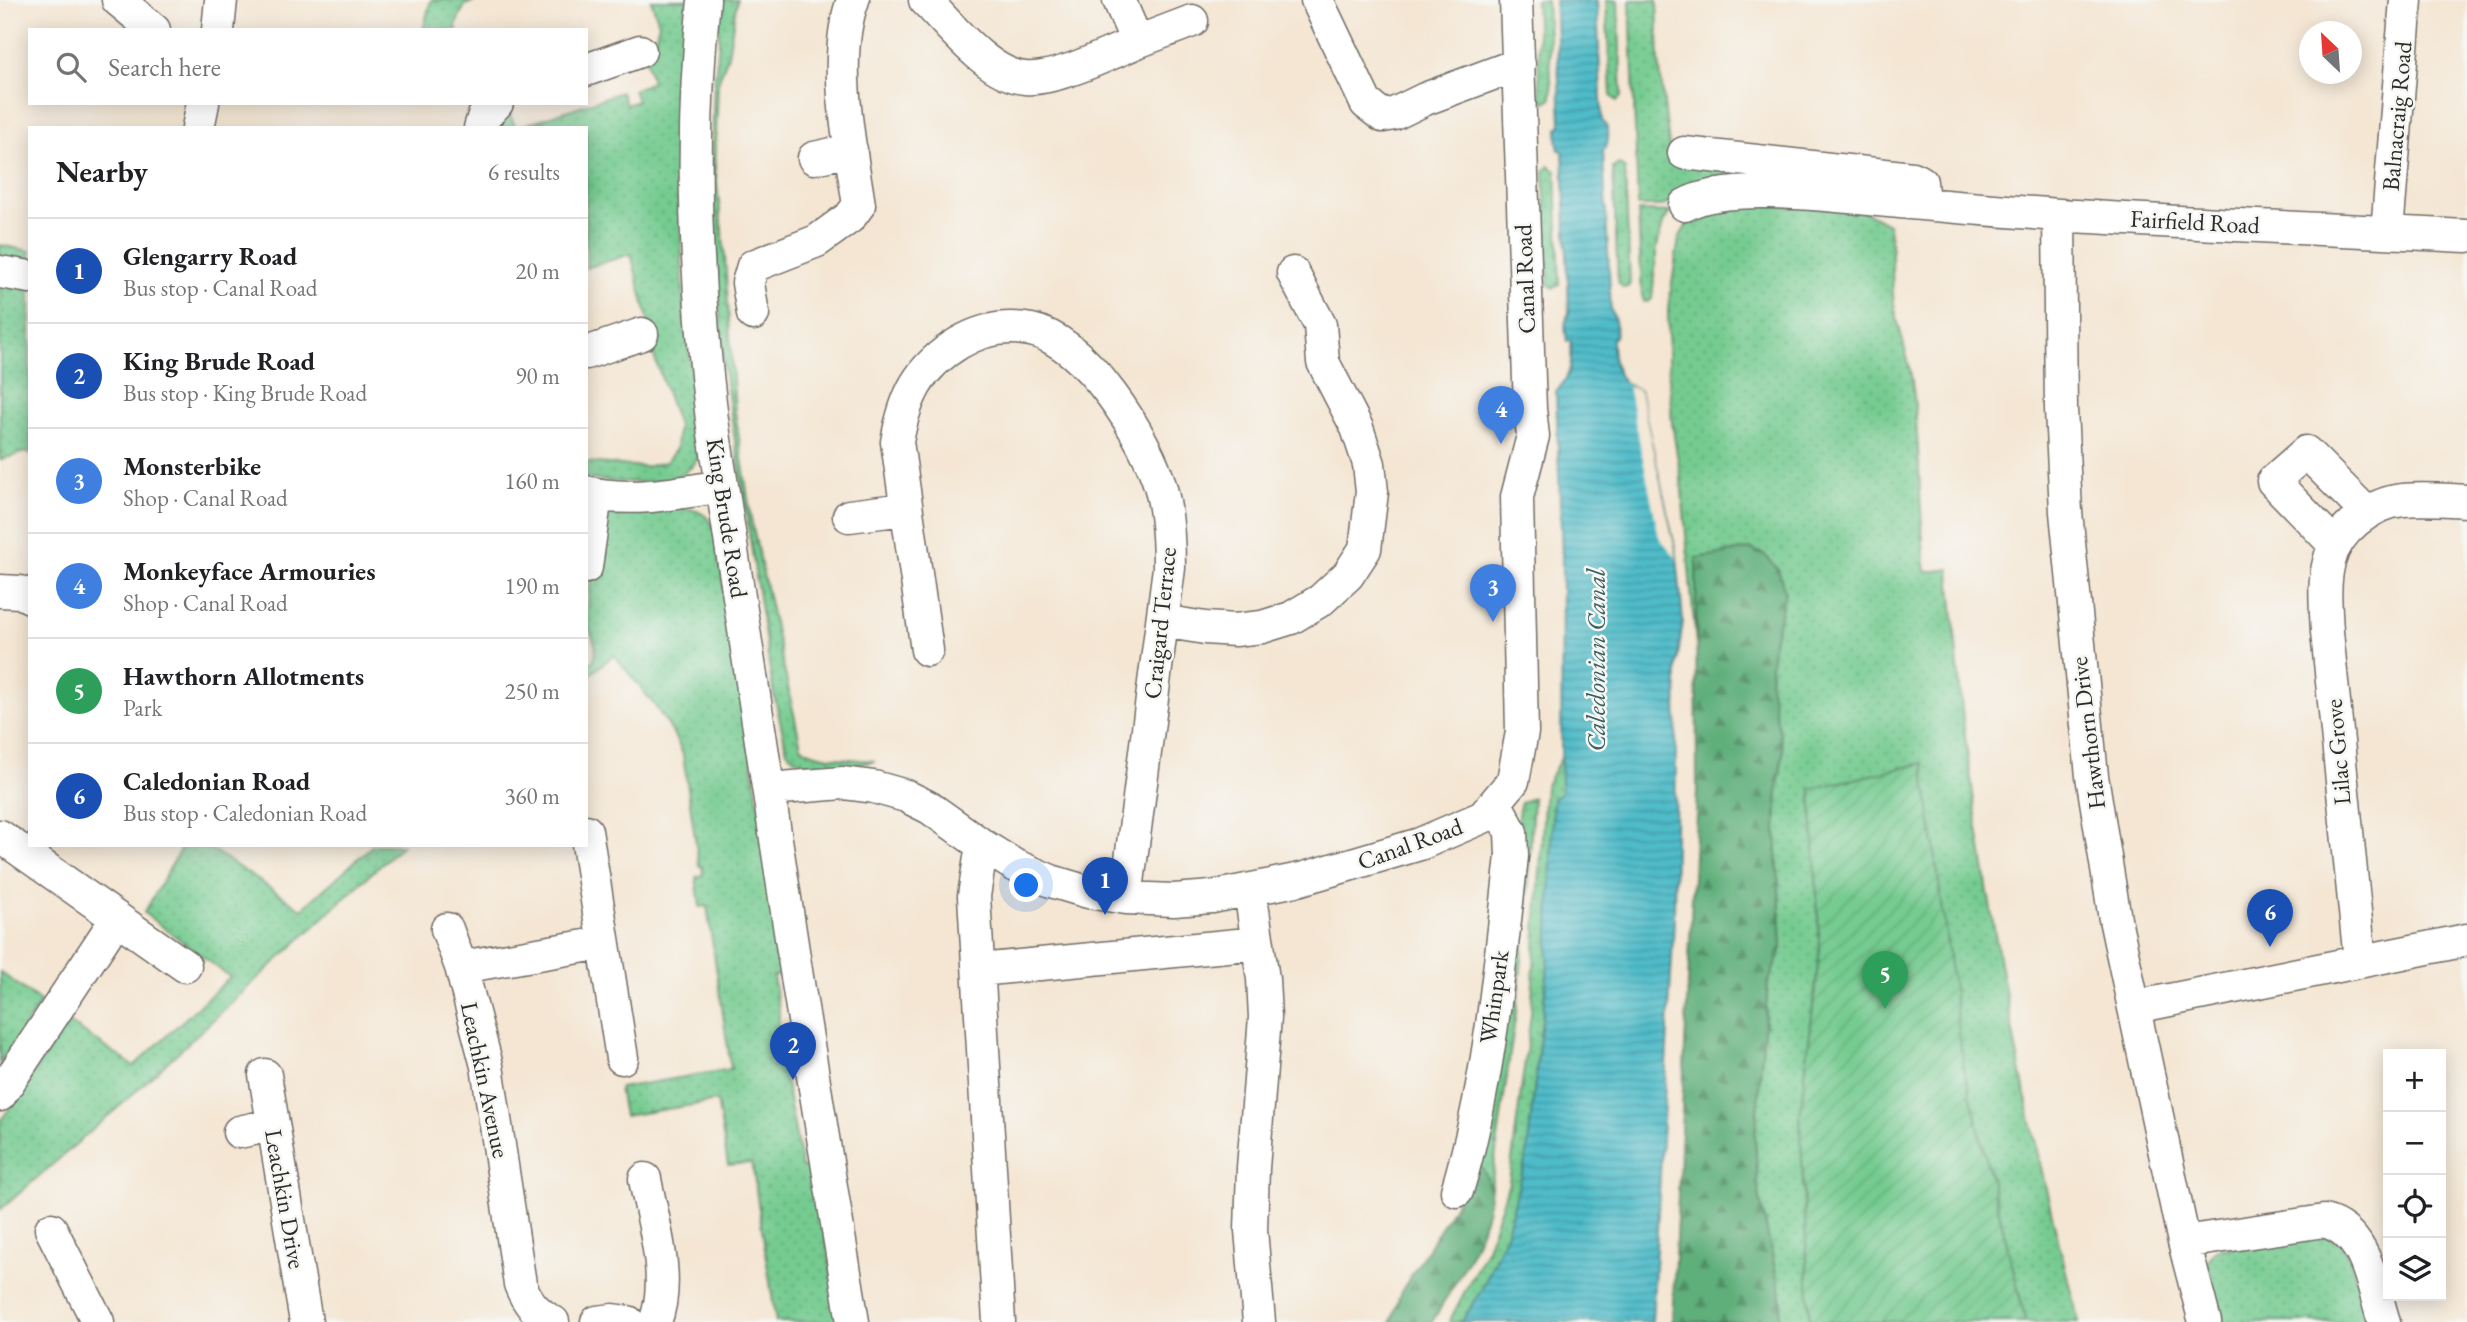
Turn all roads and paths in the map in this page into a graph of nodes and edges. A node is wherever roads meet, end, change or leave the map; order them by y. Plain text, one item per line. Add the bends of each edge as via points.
1 (118, 0) edge
2 (221, 0) edge
3 (704, 0) edge
4 (853, 0) edge
5 (925, 0) edge
6 (1119, 0) edge
7 (1317, 0) edge
8 (1516, 0) edge
9 (2406, 0) edge
10 (1192, 21) dead end
11 (152, 28) edge
12 (218, 28) edge
13 (1137, 42) junction
14 (640, 51) dead end
15 (1519, 64) junction
16 (588, 69) edge
17 (203, 105) edge
18 (494, 105) edge
19 (198, 126) edge
20 (481, 126) edge
21 (851, 150) junction
22 (1684, 153) dead end
23 (814, 158) dead end
24 (1923, 204) junction
25 (1685, 205) dead end
26 (2059, 215) junction
27 (2387, 232) junction
28 (2467, 236) edge
29 (0, 272) edge
30 (1293, 273) dead end
31 (28, 277) edge
32 (753, 314) dead end
33 (642, 334) dead end
34 (588, 352) edge
35 (722, 486) junction
36 (591, 493) edge
37 (2467, 501) edge
38 (905, 509) junction
39 (2367, 513) junction
40 (849, 516) dead end
41 (588, 537) edge
42 (2334, 544) junction
43 (0, 591) edge
44 (28, 596) edge
45 (1161, 621) junction
46 (927, 650) dead end
47 (769, 789) junction
48 (1496, 804) junction
49 (0, 836) edge
50 (588, 844) edge
51 (982, 845) junction
52 (1250, 890) junction
53 (1126, 898) junction
54 (117, 918) junction
55 (447, 929) dead end
56 (2467, 940) edge
57 (603, 943) junction
58 (1258, 943) junction
59 (2360, 961) junction
60 (184, 966) dead end
61 (461, 967) junction
62 (979, 970) junction
63 (2135, 1007) junction
64 (622, 1058) dead end
65 (265, 1075) dead end
66 (0, 1095) edge
67 (272, 1125) junction
68 (239, 1132) dead end
69 (645, 1179) dead end
70 (1457, 1191) dead end
71 (51, 1229) dead end
72 (2184, 1242) junction
73 (97, 1322) edge
74 (306, 1322) edge
75 (553, 1322) edge
76 (597, 1322) edge
77 (628, 1322) edge
78 (655, 1322) edge
79 (853, 1322) edge
80 (999, 1322) edge
81 (1259, 1322) edge
82 (2205, 1322) edge
83 (2384, 1322) edge

1 - 11 street
2 - 12 street
3 - 35 street, King Brude Road via 695,123 696,237 704,357
4 - 21 street via 843,61
5 - 13 street via 988,62 1023,78 1060,72
6 - 13 street
7 - 15 street via 1366,103 1383,116
8 - 15 street, Canal Road
9 - 27 street, Balnacraig Road
10 - 13 street
14 - 16 street
15 - 48 street, Canal Road via 1533,436 1517,497 1522,732 1513,781
17 - 19 street
18 - 20 street
21 - 23 street
21 - 32 street via 859,205 817,241 753,266 748,283
22 - 24 street via 1912,178 1921,182
24 - 25 street, Fairfield Road via 1742,192
24 - 26 street, Fairfield Road
26 - 27 street, Fairfield Road
26 - 63 street, Hawthorn Drive via 2061,409 2081,681 2103,847
27 - 28 street, Fairfield Road
29 - 31 street
30 - 45 street via 1320,325 1323,362 1370,464 1372,492 1365,548 1348,575 1321,600 1291,618 1235,629
33 - 34 street
35 - 36 street via 640,496
35 - 47 street, King Brude Road
36 - 41 street
37 - 39 street via 2399,500
38 - 40 street
38 - 45 street, Craigard Terrace via 897,442 902,414 917,380 943,353 971,336 1003,327 1033,330 1060,342 1093,372 1149,455 1168,528 1169,568
38 - 46 street, Craigard Terrace
39 - 42 street
39 - 42 street via 2306,452 2273,481
42 - 59 street, Lilac Grove via 2326,585 2327,632
43 - 44 street
45 - 53 street, Craigard Terrace
47 - 51 street, Canal Road via 844,783 874,787 930,808
47 - 79 street, King Brude Road
48 - 52 street, Canal Road via 1483,817 1420,844
48 - 70 street, Whinpark via 1511,832 1511,856 1484,1069
49 - 54 street
50 - 57 street
51 - 53 street, Canal Road via 1051,881
51 - 62 street via 974,896
52 - 53 street, Canal Road via 1174,900
52 - 58 street
54 - 60 street
54 - 66 street
55 - 61 street
56 - 59 street
57 - 61 street, Leachkin Avenue
57 - 64 street
58 - 62 street
58 - 81 street via 1265,1017 1251,1230
59 - 63 street
61 - 75 street, Leachkin Avenue via 487,1066 520,1284 530,1304
62 - 80 street
63 - 72 street, Hawthorn Drive
65 - 67 street, Leachkin Drive
67 - 68 street
67 - 74 street, Leachkin Drive
69 - 78 street via 663,1279
71 - 73 street
72 - 82 street, Hawthorn Drive
72 - 83 street via 2324,1221 2337,1224 2359,1245
76 - 77 street

